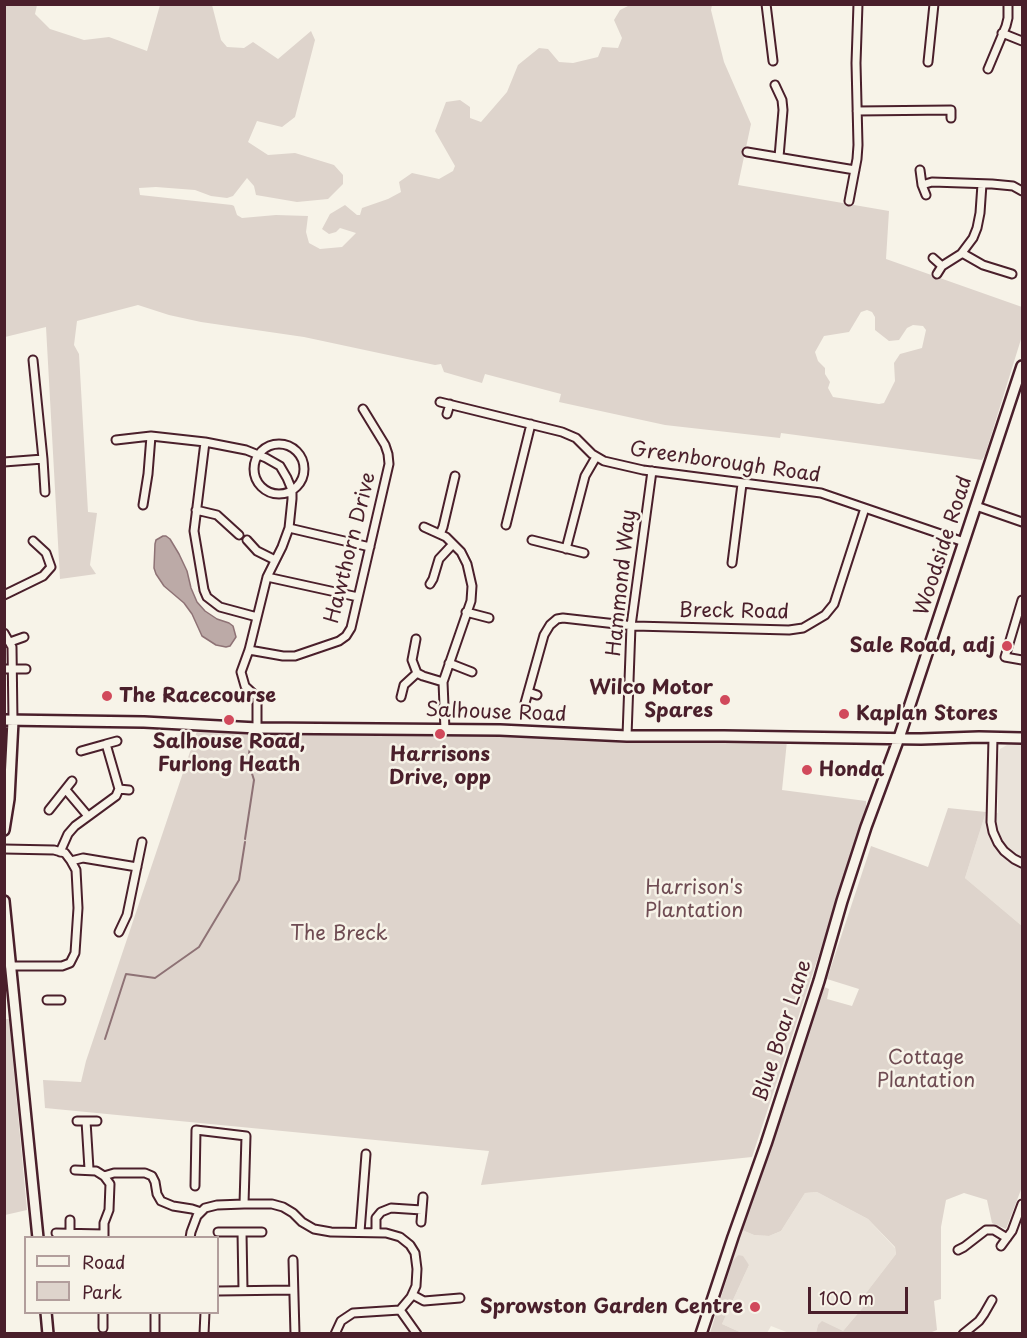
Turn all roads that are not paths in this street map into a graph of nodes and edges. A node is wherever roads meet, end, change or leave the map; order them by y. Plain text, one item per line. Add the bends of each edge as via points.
1 (766, 4) edge
2 (858, 4) edge
3 (934, 4) edge
4 (1008, 4) edge
5 (1002, 33) junction
6 (1023, 42) edge
7 (773, 61) dead end
8 (991, 61) junction
9 (928, 62) dead end
10 (999, 65) dead end
11 (988, 69) dead end
12 (775, 85) dead end
13 (951, 102) dead end
14 (857, 111) junction
15 (747, 152) dead end
16 (779, 158) junction
17 (855, 170) junction
18 (920, 170) dead end
19 (982, 184) junction
20 (922, 185) junction
21 (1023, 191) edge
22 (926, 195) dead end
23 (849, 201) dead end
24 (962, 253) junction
25 (933, 258) dead end
26 (942, 266) junction
27 (937, 274) dead end
28 (1012, 274) dead end
29 (33, 360) dead end
30 (1023, 366) edge
31 (441, 402) dead end
32 (450, 404) junction
33 (363, 409) dead end
34 (447, 414) dead end
35 (531, 424) junction
36 (151, 436) junction
37 (116, 440) dead end
38 (205, 442) junction
39 (259, 454) junction
40 (596, 457) junction
41 (43, 459) junction
42 (4, 462) edge
43 (652, 471) junction
44 (456, 476) dead end
45 (742, 484) junction
46 (292, 490) junction
47 (45, 492) dead end
48 (144, 505) dead end
49 (976, 506) junction
50 (865, 508) junction
51 (196, 510) junction
52 (1023, 522) edge
53 (506, 525) dead end
54 (424, 527) dead end
55 (289, 528) junction
56 (436, 532) junction
57 (239, 535) dead end
58 (430, 539) dead end
59 (247, 540) dead end
60 (532, 540) dead end
61 (33, 541) dead end
62 (964, 542) junction
63 (453, 544) junction
64 (370, 547) junction
65 (566, 549) junction
66 (584, 554) dead end
67 (275, 560) junction
68 (732, 563) dead end
69 (267, 577) junction
70 (430, 584) dead end
71 (4, 595) edge
72 (358, 597) junction
73 (1023, 600) edge
74 (466, 612) junction
75 (257, 617) junction
76 (489, 618) dead end
77 (631, 626) junction
78 (4, 633) edge
79 (24, 637) dead end
80 (416, 639) dead end
81 (10, 642) junction
82 (249, 650) junction
83 (1023, 660) edge
84 (449, 663) junction
85 (9, 669) edge
86 (26, 669) dead end
87 (417, 672) junction
88 (472, 672) dead end
89 (443, 682) junction
90 (528, 692) junction
91 (537, 695) dead end
92 (401, 697) dead end
93 (525, 703) dead end
94 (9, 720) edge
95 (257, 728) junction
96 (446, 730) junction
97 (627, 736) junction
98 (899, 738) junction
99 (993, 738) junction
100 (1023, 738) edge
101 (117, 741) dead end
102 (106, 744) junction
103 (81, 751) dead end
104 (72, 781) dead end
105 (119, 789) junction
106 (66, 790) junction
107 (129, 790) dead end
108 (49, 810) dead end
109 (88, 816) junction
110 (4, 830) edge
111 (142, 842) dead end
112 (4, 849) edge
113 (60, 852) junction
114 (71, 861) junction
115 (1023, 863) edge
116 (136, 867) junction
117 (4, 901) edge
118 (119, 932) dead end
119 (10, 966) junction
120 (47, 1000) dead end
121 (61, 1000) dead end
122 (97, 1120) dead end
123 (76, 1121) dead end
124 (86, 1121) junction
125 (366, 1154) dead end
126 (75, 1170) dead end
127 (88, 1170) junction
128 (104, 1176) junction
129 (195, 1186) dead end
130 (423, 1197) dead end
131 (244, 1204) junction
132 (1023, 1204) edge
133 (422, 1210) junction
134 (201, 1212) junction
135 (70, 1220) dead end
136 (421, 1222) dead end
137 (218, 1232) dead end
138 (242, 1232) junction
139 (262, 1232) dead end
140 (360, 1232) junction
141 (376, 1232) junction
142 (56, 1233) dead end
143 (70, 1233) junction
144 (104, 1235) edge
145 (38, 1236) edge
146 (190, 1236) edge
147 (1007, 1238) junction
148 (1001, 1246) dead end
149 (958, 1250) dead end
150 (293, 1260) dead end
151 (243, 1290) junction
152 (293, 1290) junction
153 (219, 1291) edge
154 (412, 1295) junction
155 (460, 1298) dead end
156 (992, 1300) dead end
157 (400, 1310) junction
158 (46, 1314) edge
159 (103, 1314) edge
160 (155, 1314) edge
161 (205, 1314) edge
162 (103, 1328) dead end
163 (975, 1331) edge
164 (48, 1334) edge
165 (155, 1334) edge
166 (204, 1334) edge
167 (295, 1334) edge
168 (335, 1334) edge
169 (417, 1334) edge
170 (700, 1334) edge
171 (963, 1334) edge

1 - 7 street
2 - 14 street
3 - 9 street via 933,53
4 - 5 street
5 - 6 street
5 - 8 street
8 - 10 street
8 - 11 street
12 - 16 street via 783,110
13 - 14 street via 951,114
14 - 17 street
15 - 16 street
16 - 17 street
17 - 23 street
18 - 20 street
19 - 20 street
19 - 21 street via 1013,186
19 - 24 street via 977,228
20 - 22 street
24 - 26 street
24 - 28 street
25 - 26 street
26 - 27 street
29 - 41 street
30 - 49 street, Woodside Road
31 - 32 street, Greenborough Road
32 - 34 street
32 - 35 street, Greenborough Road
33 - 64 street, Hawthorn Drive via 385,445 388,459
35 - 40 street, Greenborough Road via 569,435
35 - 53 street
36 - 37 street
36 - 38 street
36 - 48 street
38 - 39 street
38 - 51 street
39 - 46 street via 280,466
39 - 46 street via 254,469 259,484 277,494
39 - 46 street via 277,444 297,451 303,474
40 - 43 street, Greenborough Road
40 - 65 street via 585,476
41 - 42 street
41 - 47 street
43 - 45 street, Greenborough Road
43 - 77 street, Hammond Way
44 - 56 street via 443,526
45 - 50 street, Greenborough Road via 821,493
45 - 68 street
46 - 55 street
49 - 52 street
49 - 62 street, Woodside Road
50 - 62 street, Greenborough Road
50 - 77 street, Breck Road via 831,610 803,628
51 - 57 street via 217,515
51 - 75 street via 194,531 207,597 224,609
54 - 56 street
55 - 64 street
55 - 67 street
56 - 58 street
56 - 63 street
59 - 67 street via 257,551
60 - 65 street
61 - 71 street via 46,553 51,567 44,576
62 - 98 street, Woodside Road
63 - 70 street via 439,559
63 - 74 street via 461,552 470,575 472,594
64 - 72 street, Hawthorn Drive
65 - 66 street
67 - 69 street
69 - 72 street
69 - 75 street
72 - 82 street, Hawthorn Drive via 351,628 339,641 289,657
73 - 83 street via 1005,659
74 - 76 street
74 - 84 street
75 - 82 street
77 - 90 street, Breck Road via 571,618 557,620 544,635
77 - 97 street, Hammond Way
78 - 81 street
79 - 81 street
80 - 87 street via 412,660
81 - 85 street
82 - 95 street via 241,672 245,686 257,697
84 - 88 street
84 - 89 street
85 - 86 street
85 - 94 street
87 - 89 street
87 - 92 street via 404,685
89 - 96 street
90 - 91 street
90 - 93 street
94 - 95 street, Salhouse Road
94 - 110 street via 9,799
95 - 96 street, Salhouse Road
96 - 97 street, Salhouse Road
97 - 98 street, Salhouse Road
98 - 99 street, Salhouse Road
98 - 170 street, Blue Boar Lane
99 - 100 street, Salhouse Road
99 - 115 street via 993,832 1005,851
101 - 102 street
102 - 103 street
102 - 105 street
104 - 106 street
105 - 107 street
105 - 109 street via 116,796
106 - 108 street
106 - 109 street
109 - 113 street via 68,834
111 - 116 street
112 - 113 street
113 - 114 street
114 - 116 street via 83,858
114 - 119 street via 76,870 78,908 75,953 62,966
116 - 118 street via 127,915
117 - 119 street
119 - 145 street
120 - 121 street
122 - 124 street
123 - 124 street
124 - 127 street
125 - 140 street
126 - 127 street
127 - 128 street
128 - 134 street via 145,1173 152,1176 161,1202
128 - 144 street via 110,1184
129 - 131 street via 196,1130 246,1136
130 - 133 street
131 - 134 street via 217,1205
131 - 140 street via 283,1207 314,1229
132 - 147 street
133 - 136 street
133 - 141 street via 391,1208 381,1212 376,1218
134 - 146 street
135 - 143 street
137 - 138 street
138 - 139 street
138 - 151 street
140 - 141 street
141 - 154 street via 400,1237 410,1245 417,1269
142 - 143 street
143 - 144 street
147 - 148 street
147 - 149 street via 986,1230
150 - 152 street
151 - 152 street
151 - 153 street
152 - 167 street
154 - 155 street via 424,1301
154 - 157 street
156 - 163 street
157 - 168 street via 353,1313 342,1321
157 - 169 street
158 - 164 street
159 - 162 street
160 - 165 street
161 - 166 street
163 - 171 street

